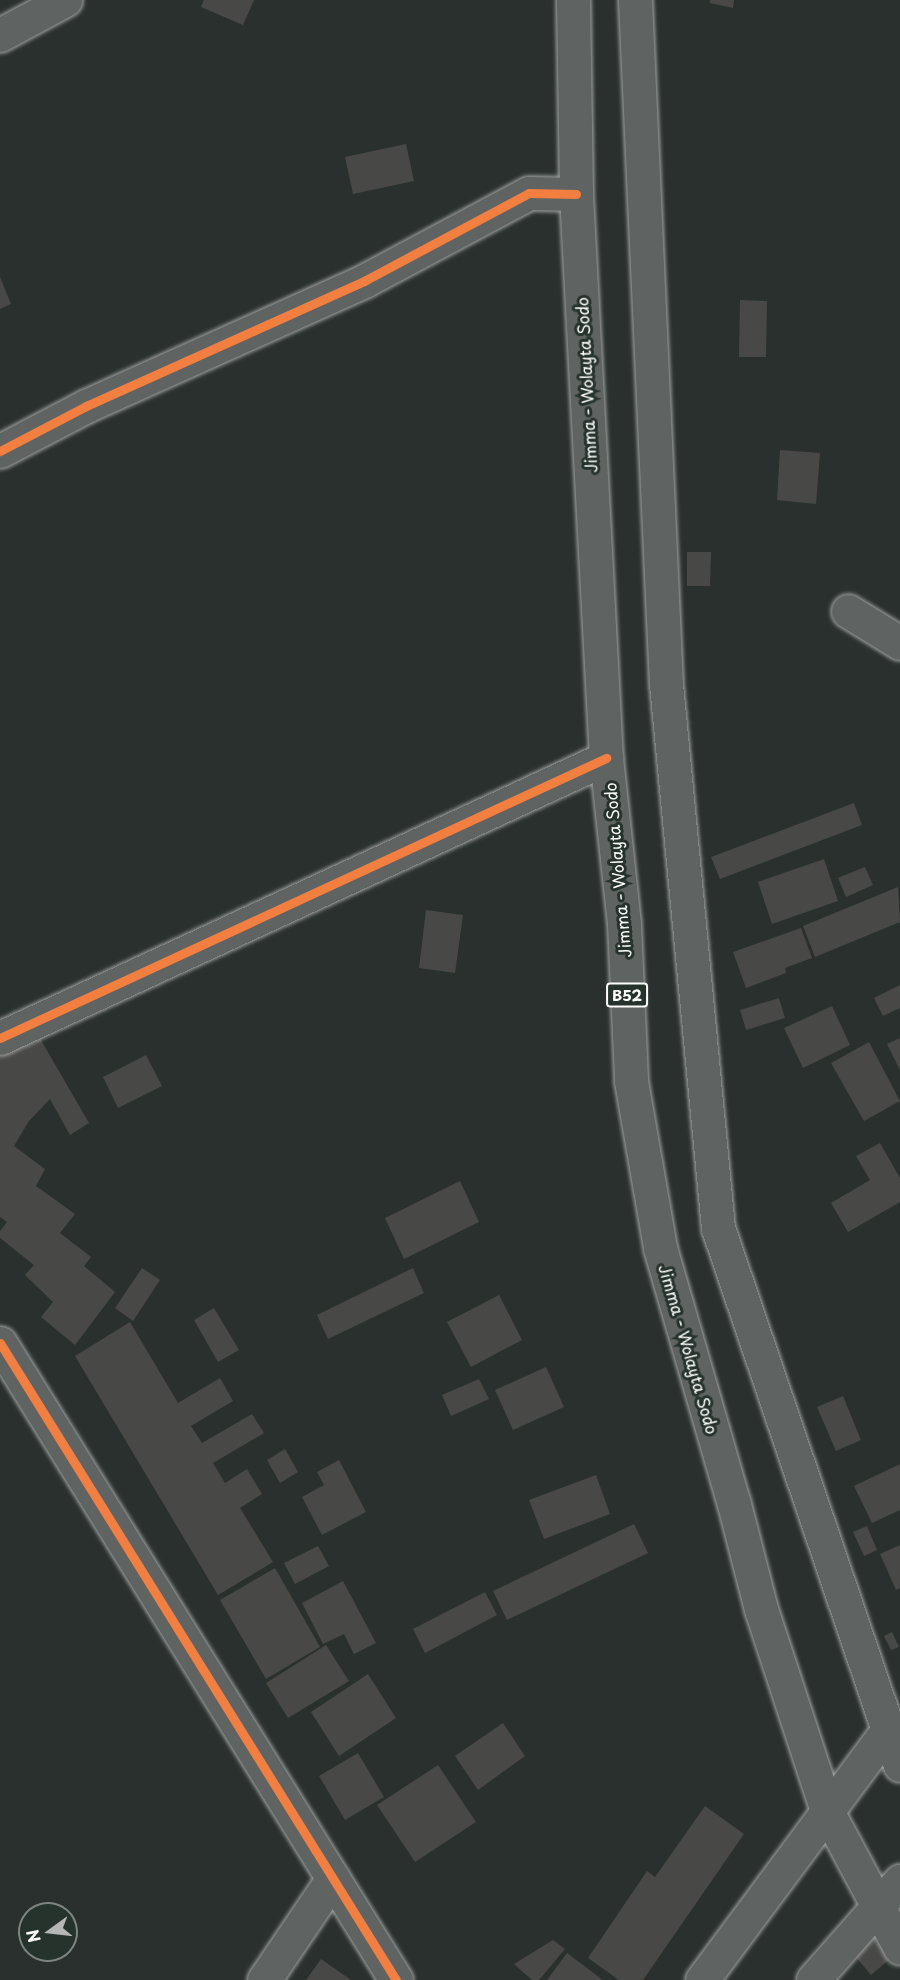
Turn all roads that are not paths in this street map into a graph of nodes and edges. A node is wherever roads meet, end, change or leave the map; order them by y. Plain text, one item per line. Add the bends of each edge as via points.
1 (64, 0) edge
2 (573, 0) edge
3 (635, 0) edge
4 (0, 35) edge
5 (576, 194) junction
6 (0, 451) edge
7 (848, 611) dead end
8 (900, 643) edge
9 (606, 758) junction
10 (0, 1038) edge
11 (0, 1342) edge
12 (888, 1730) junction
13 (900, 1765) edge
14 (827, 1811) junction
15 (333, 1878) junction
16 (900, 1881) edge
17 (879, 1905) junction
18 (900, 1948) edge
19 (264, 1980) edge
20 (396, 1980) edge
21 (702, 1980) edge
22 (813, 1980) edge

1 - 4 main road
2 - 5 main road, Jimma - Wolayta Sodo / B52
3 - 12 main road via 666,684 718,1228
5 - 6 main road via 529,193 364,280 86,406
5 - 9 main road, Jimma - Wolayta Sodo / B52
7 - 8 main road
9 - 10 main road
9 - 14 main road, Jimma - Wolayta Sodo / B52 via 624,924 631,1081 660,1248 761,1609
11 - 15 main road
12 - 13 main road
12 - 14 main road
14 - 17 main road, Jimma - Wolayta Sodo / B52
14 - 21 main road
15 - 19 main road
15 - 20 main road
16 - 17 main road
17 - 18 main road, Jimma - Wolayta Sodo / B52
17 - 22 main road

